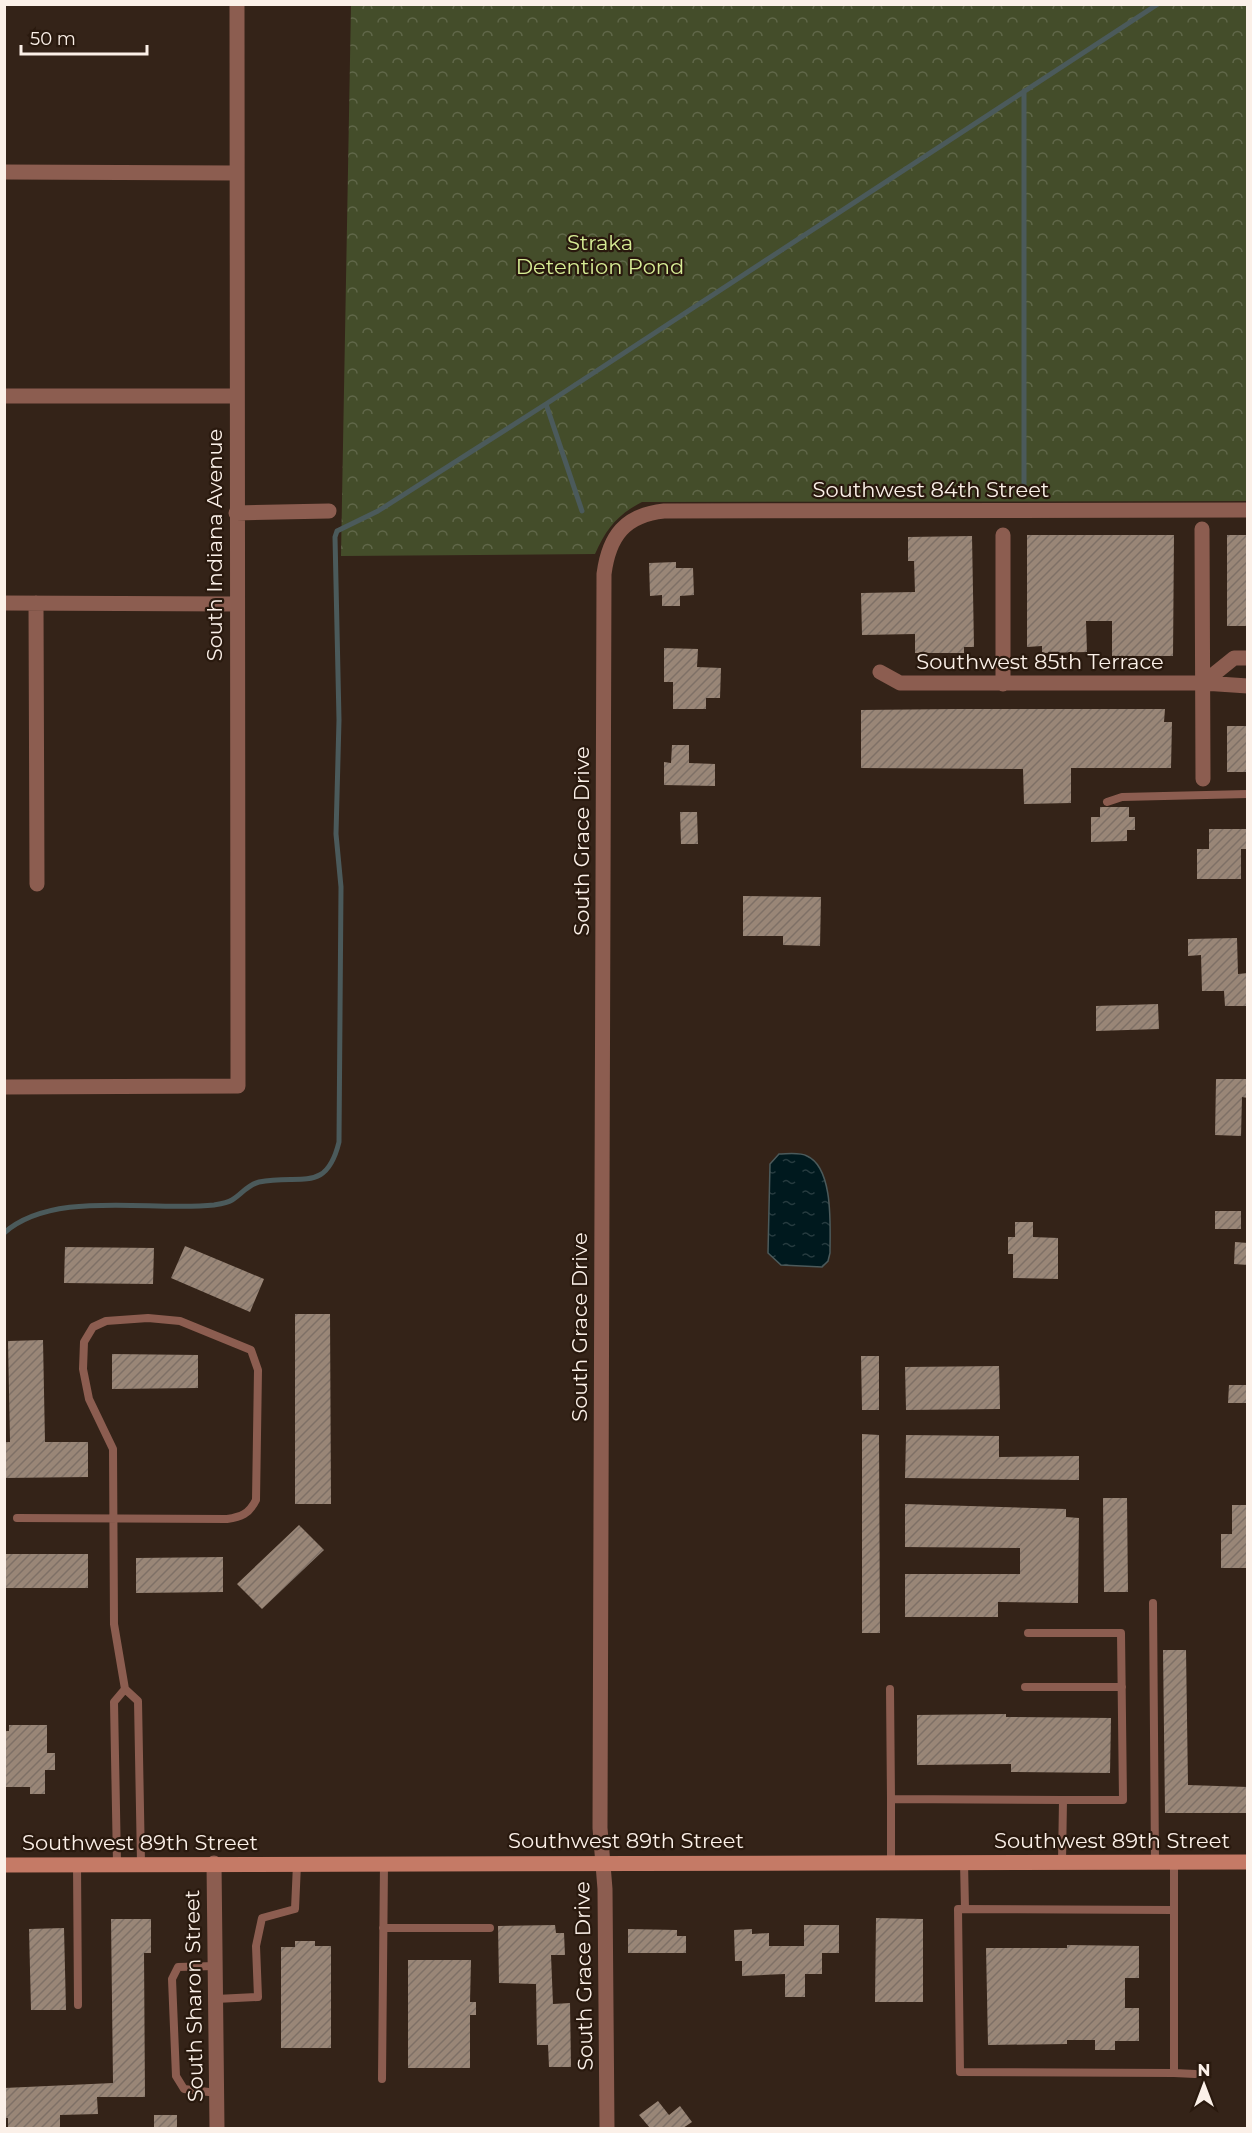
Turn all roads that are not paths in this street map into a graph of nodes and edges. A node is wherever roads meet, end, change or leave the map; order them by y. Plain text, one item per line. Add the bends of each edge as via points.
1 (237, 4) edge
2 (4, 172) edge
3 (237, 173) junction
4 (4, 396) edge
5 (236, 396) junction
6 (1248, 510) edge
7 (329, 511) dead end
8 (236, 513) junction
9 (1202, 529) dead end
10 (621, 530) joint
11 (1003, 535) dead end
12 (4, 603) edge
13 (36, 603) junction
14 (236, 604) junction
15 (1248, 658) edge
16 (880, 672) dead end
17 (1203, 683) junction
18 (1003, 684) junction
19 (1248, 686) edge
20 (1203, 778) dead end
21 (1248, 794) edge
22 (1107, 802) dead end
23 (37, 884) dead end
24 (4, 1087) edge
25 (17, 1518) dead end
26 (114, 1518) junction
27 (1153, 1603) dead end
28 (1028, 1633) dead end
29 (1025, 1687) dead end
30 (1122, 1687) junction
31 (125, 1689) junction
32 (890, 1689) dead end
33 (891, 1799) junction
34 (1063, 1800) junction
35 (891, 1862) junction
36 (964, 1862) junction
37 (1062, 1862) junction
38 (1155, 1862) junction
39 (1174, 1862) junction
40 (1248, 1862) edge
41 (117, 1863) junction
42 (141, 1863) junction
43 (214, 1863) junction
44 (297, 1863) junction
45 (384, 1863) junction
46 (603, 1863) junction
47 (77, 1864) junction
48 (4, 1865) edge
49 (965, 1909) junction
50 (1173, 1910) junction
51 (383, 1928) junction
52 (490, 1928) dead end
53 (215, 1966) junction
54 (216, 1999) junction
55 (78, 2005) dead end
56 (1174, 2073) junction
57 (1195, 2074) dead end
58 (382, 2079) dead end
59 (217, 2093) junction
60 (217, 2128) edge
61 (607, 2128) edge

1 - 3 street, South Indiana Avenue
2 - 3 street
3 - 5 street, South Indiana Avenue
4 - 5 street
5 - 8 street, South Indiana Avenue
6 - 10 street, Southwest 84th Street via 664,511 639,516
7 - 8 street
8 - 14 street, South Indiana Avenue
9 - 17 street
10 - 46 street, South Grace Drive via 608,553 604,574 600,1828
11 - 18 street
12 - 13 street
13 - 14 street
13 - 23 street
14 - 24 street, South Indiana Avenue via 238,1086
15 - 17 street via 1234,658
16 - 18 street, Southwest 85th Terrace via 900,683
17 - 18 street, Southwest 85th Terrace
17 - 19 street, Southwest 85th Terrace
17 - 20 street
21 - 22 lane via 1122,797
25 - 26 lane
26 - 26 lane via 113,1449 89,1399 83,1369 84,1342 93,1327 106,1321 147,1318 180,1321 251,1350 258,1371 256,1500 252,1508 242,1517 227,1519
26 - 31 lane via 114,1624
27 - 38 lane
28 - 30 lane via 1122,1633
29 - 30 lane
30 - 34 lane via 1123,1800
31 - 41 lane via 114,1702
31 - 42 lane via 138,1701
32 - 33 lane
33 - 34 lane
33 - 35 lane
34 - 37 lane
35 - 36 main road, Southwest 89th Street
35 - 46 main road, Southwest 89th Street
36 - 37 main road, Southwest 89th Street
36 - 49 lane
37 - 38 main road, Southwest 89th Street
38 - 39 main road, Southwest 89th Street
39 - 40 main road, Southwest 89th Street
39 - 50 lane
41 - 42 main road, Southwest 89th Street
41 - 47 main road, Southwest 89th Street
42 - 43 main road, Southwest 89th Street
43 - 44 main road, Southwest 89th Street
43 - 53 street, South Sharon Street
44 - 45 main road, Southwest 89th Street
44 - 54 lane via 296,1909 262,1918 256,1946 258,1997
45 - 46 main road, Southwest 89th Street
45 - 51 lane
46 - 61 street, South Grace Drive
47 - 48 main road, Southwest 89th Street
47 - 55 lane
49 - 50 lane
49 - 56 lane via 958,1909 960,2072
50 - 56 lane
51 - 52 lane
51 - 58 lane
53 - 54 street, South Sharon Street
53 - 59 lane via 178,1967 172,1979 176,2076 184,2089
54 - 59 street, South Sharon Street
56 - 57 lane
59 - 60 street, South Sharon Street

